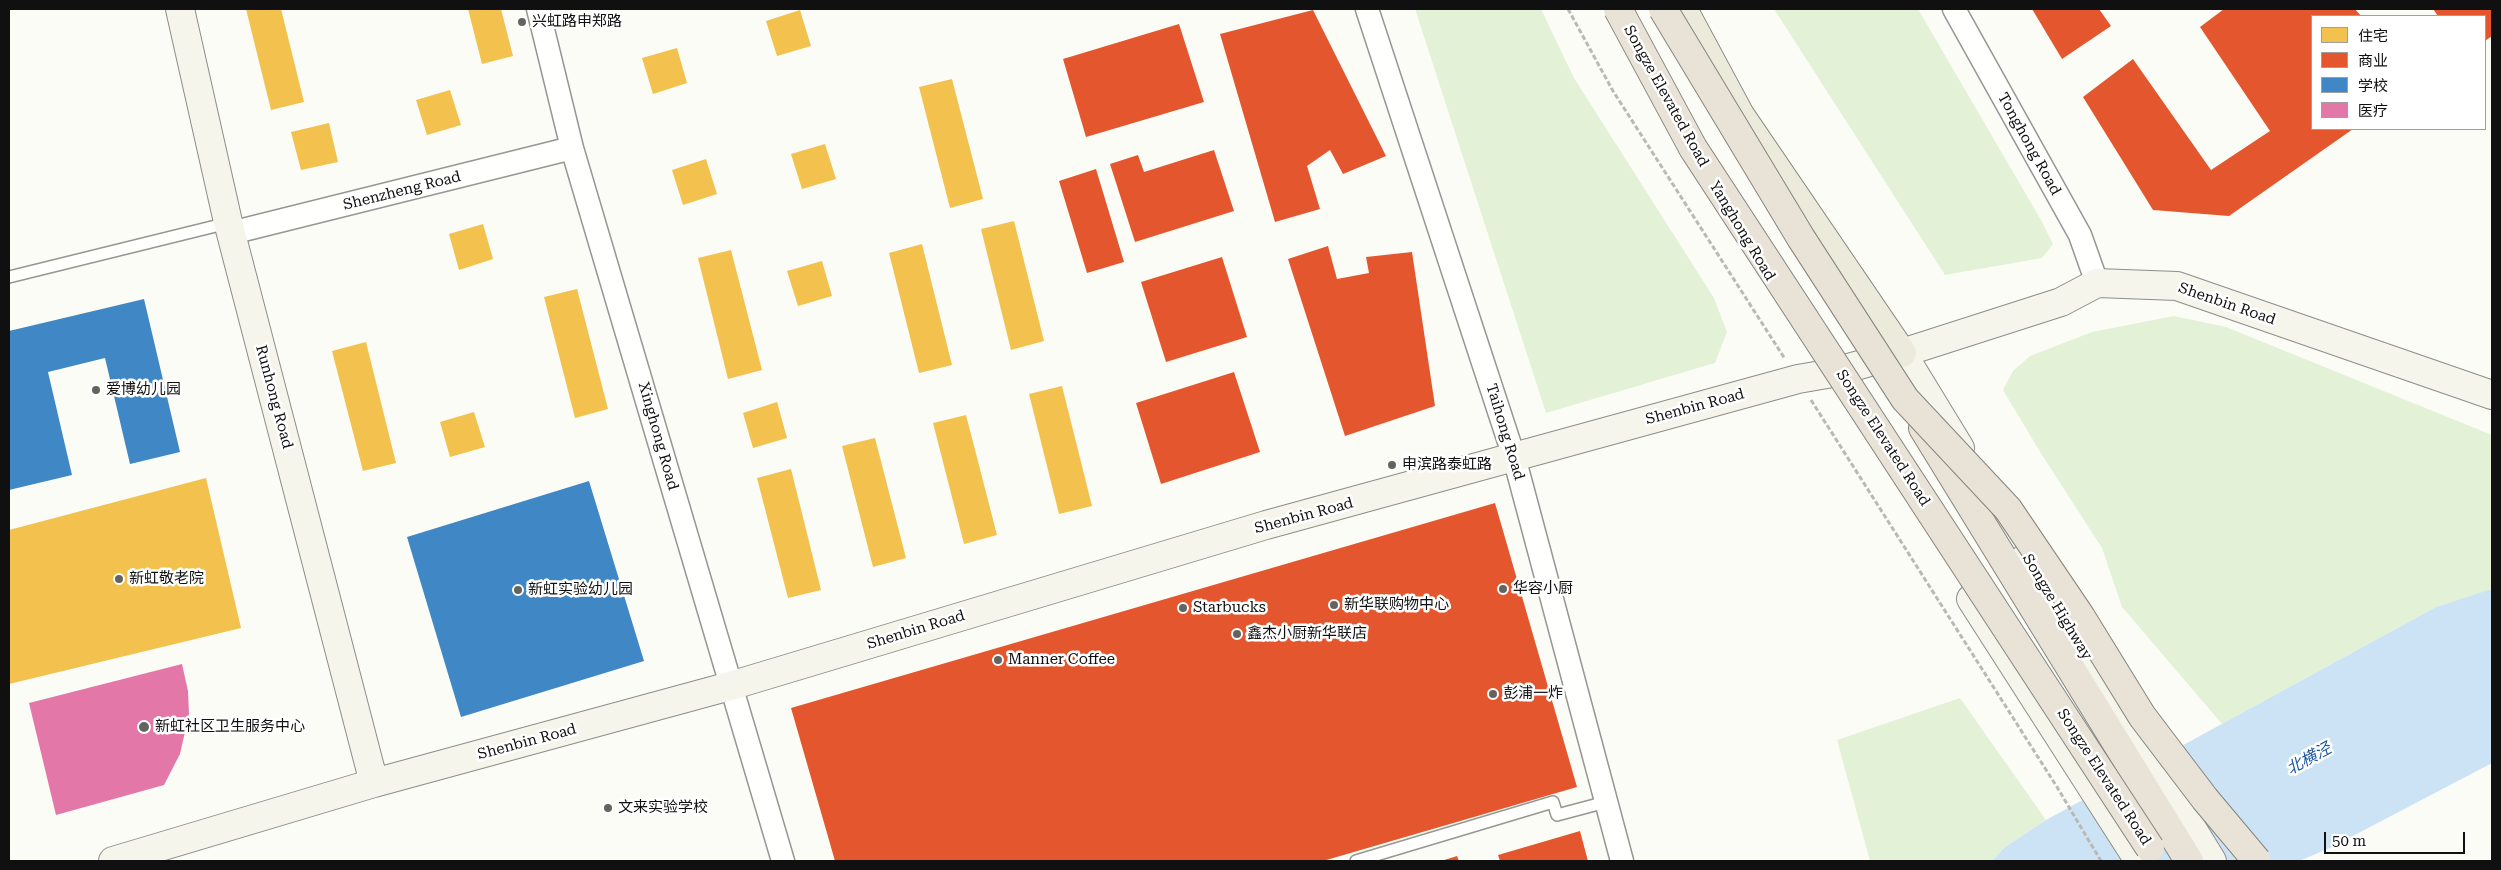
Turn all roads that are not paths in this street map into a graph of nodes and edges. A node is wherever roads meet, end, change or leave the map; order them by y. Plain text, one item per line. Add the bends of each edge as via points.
1 (180, 9) edge
2 (538, 9) edge
3 (1368, 9) edge
4 (1617, 9) edge
5 (1663, 9) edge
6 (1683, 9) edge
7 (1954, 9) edge
8 (572, 148) junction
9 (230, 228) junction
10 (9, 277) edge
11 (2097, 283) junction
12 (1902, 353) junction
13 (1827, 374) junction
14 (2492, 395) edge
15 (1905, 399) junction
16 (1514, 457) junction
17 (730, 686) junction
18 (374, 783) junction
19 (1606, 802) junction
20 (2151, 858) edge
21 (113, 861) edge
22 (783, 861) edge
23 (1356, 861) edge
24 (1622, 861) edge
25 (2189, 861) edge
26 (2212, 861) edge
27 (2257, 861) edge

1 - 9 main road, Runhong Road
2 - 8 street, Xinghong Road
3 - 16 street, Taihong Road
4 - 13 main road, Yanghong Road via 1650,76
4 - 20 highway, Songze Elevated Road, bridge via 1693,148
5 - 15 highway, Songze Elevated Road, bridge via 1801,238
6 - 12 main road via 1740,115
7 - 11 street, Tonghong Road via 2080,235
8 - 9 street, Shenzheng Road
8 - 17 street, Xinghong Road
9 - 10 lane
9 - 18 main road, Runhong Road
11 - 12 main road, Shenbin Road via 2061,302
11 - 14 main road, Shenbin Road via 2177,286
12 - 13 main road, Shenbin Road
12 - 26 main road, Songze Highway
13 - 16 main road, Shenbin Road via 1798,379
13 - 20 main road via 2063,741
15 - 25 highway, Songze Elevated Road, bridge
15 - 27 highway, bridge via 2008,509 2081,616 2142,716
16 - 17 main road, Shenbin Road via 1266,525
16 - 19 street, Taihong Road
17 - 18 main road, Shenbin Road
17 - 22 street, Xinghong Road
18 - 21 main road, Shenbin Road
19 - 23 lane via 1557,815 1553,802
19 - 24 street, Taihong Road

